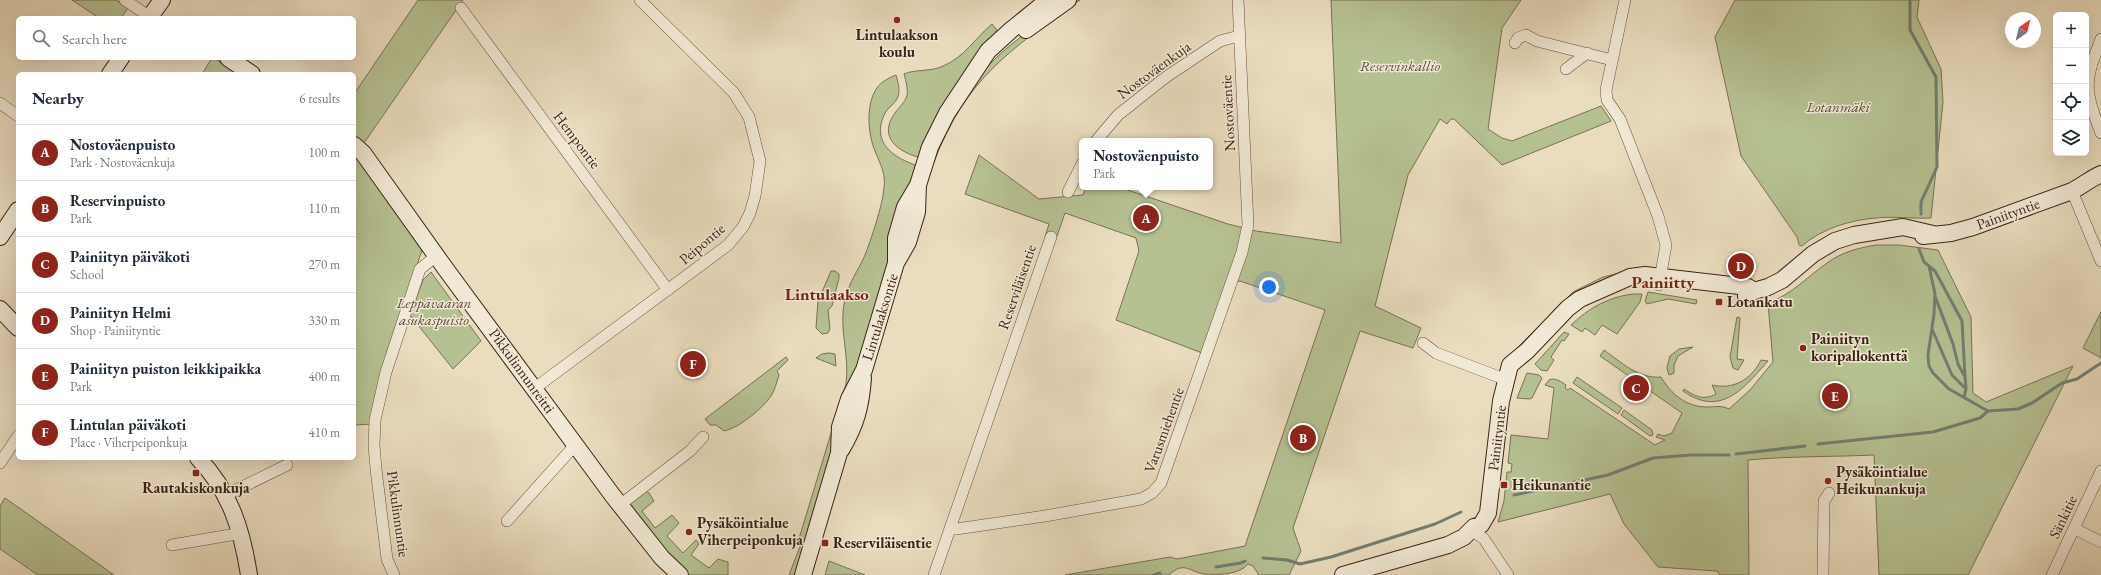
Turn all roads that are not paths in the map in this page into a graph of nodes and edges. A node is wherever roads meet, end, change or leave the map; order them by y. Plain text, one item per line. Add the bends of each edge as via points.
1 (125, 0) edge
2 (162, 0) edge
3 (640, 0) edge
4 (1238, 0) edge
5 (1625, 0) edge
6 (1060, 1) edge
7 (461, 8) dead end
8 (147, 16) edge
9 (151, 16) edge
10 (1240, 36) junction
11 (2101, 39) edge
12 (1515, 43) dead end
13 (1587, 53) junction
14 (120, 60) edge
15 (231, 60) edge
16 (1612, 60) junction
17 (1566, 69) dead end
18 (111, 72) edge
19 (249, 72) edge
20 (0, 103) edge
21 (16, 115) edge
22 (2101, 133) edge
23 (1099, 138) edge
24 (356, 146) edge
25 (1079, 170) edge
26 (2101, 174) edge
27 (2101, 184) edge
28 (2076, 189) junction
29 (1068, 192) dead end
30 (16, 213) edge
31 (1248, 225) joint
32 (0, 237) edge
33 (1051, 237) dead end
34 (436, 256) junction
35 (2101, 261) edge
36 (1660, 281) junction
37 (668, 290) junction
38 (0, 309) edge
39 (11, 325) edge
40 (1423, 343) dead end
41 (1507, 380) junction
42 (535, 388) junction
43 (703, 437) dead end
44 (16, 439) edge
45 (576, 444) junction
46 (200, 460) edge
47 (0, 463) edge
48 (288, 465) dead end
49 (2101, 471) edge
50 (1829, 493) dead end
51 (226, 495) junction
52 (620, 505) junction
53 (507, 521) dead end
54 (950, 528) junction
55 (1473, 528) junction
56 (2075, 529) junction
57 (242, 534) junction
58 (2101, 542) edge
59 (172, 546) dead end
60 (803, 573) edge
61 (249, 575) edge
62 (394, 575) edge
63 (680, 575) edge
64 (934, 575) edge
65 (1343, 575) edge
66 (1508, 575) edge
67 (1823, 575) edge
68 (2052, 575) edge

1 - 8 street
2 - 9 street
3 - 37 street, Peipontie via 734,93 749,117 760,161 755,196 743,227 728,245
4 - 10 street, Nostoväentie
5 - 16 street
6 - 60 street, Lintulaaksontie via 981,65 958,95 938,129 918,185 905,207 896,238 896,263 864,370 849,399 840,427 839,453
7 - 37 street, Hempontie
10 - 23 street, Nostoväenkuja via 1220,41 1166,77 1118,115
10 - 31 street, Nostoväentie
11 - 22 street via 2090,65 2087,82 2089,100
12 - 13 street via 1518,38 1526,35 1537,41
13 - 16 street
13 - 17 street
14 - 18 street
15 - 19 street
16 - 36 street via 1606,90 1607,100 1620,119 1658,216 1666,245
20 - 21 street
24 - 34 street, Pikkulinnunreitti via 368,159
25 - 29 street
26 - 28 street, Painiityntie via 2087,180
27 - 28 street, Painiityntie
28 - 35 street
28 - 36 street, Painiityntie via 1951,233 1902,236 1879,236 1870,233 1835,241 1813,254 1782,280 1741,296
30 - 32 street
31 - 54 street, Varusmiehentie via 1242,252 1165,475 1157,488 1141,499 1000,523
33 - 54 street, Reserviläisentie
34 - 42 street, Pikkulinnunreitti
34 - 62 street, Pikkulinnuntie via 420,268 386,372 375,420 376,469 387,559
36 - 41 street, Painiityntie via 1617,283 1580,299 1510,365 1507,369
37 - 42 street, Peipontie
38 - 39 street
40 - 41 street via 1436,353
41 - 55 street, Painiityntie via 1501,401 1486,518 1481,525
42 - 45 street, Pikkulinnunreitti
43 - 52 street via 690,451
44 - 47 street
45 - 52 street, Pikkulinnunreitti
45 - 53 street
46 - 51 street
48 - 51 street
49 - 56 street, Sänkitie
50 - 67 street via 1824,501
51 - 57 street
52 - 63 street, Pikkulinnunreitti via 662,558
54 - 64 street, Reserviläisentie
55 - 65 street, Painiityntie via 1448,544
55 - 66 street via 1484,539
56 - 58 street
56 - 68 street, Sänkitie
57 - 59 street
57 - 61 street

